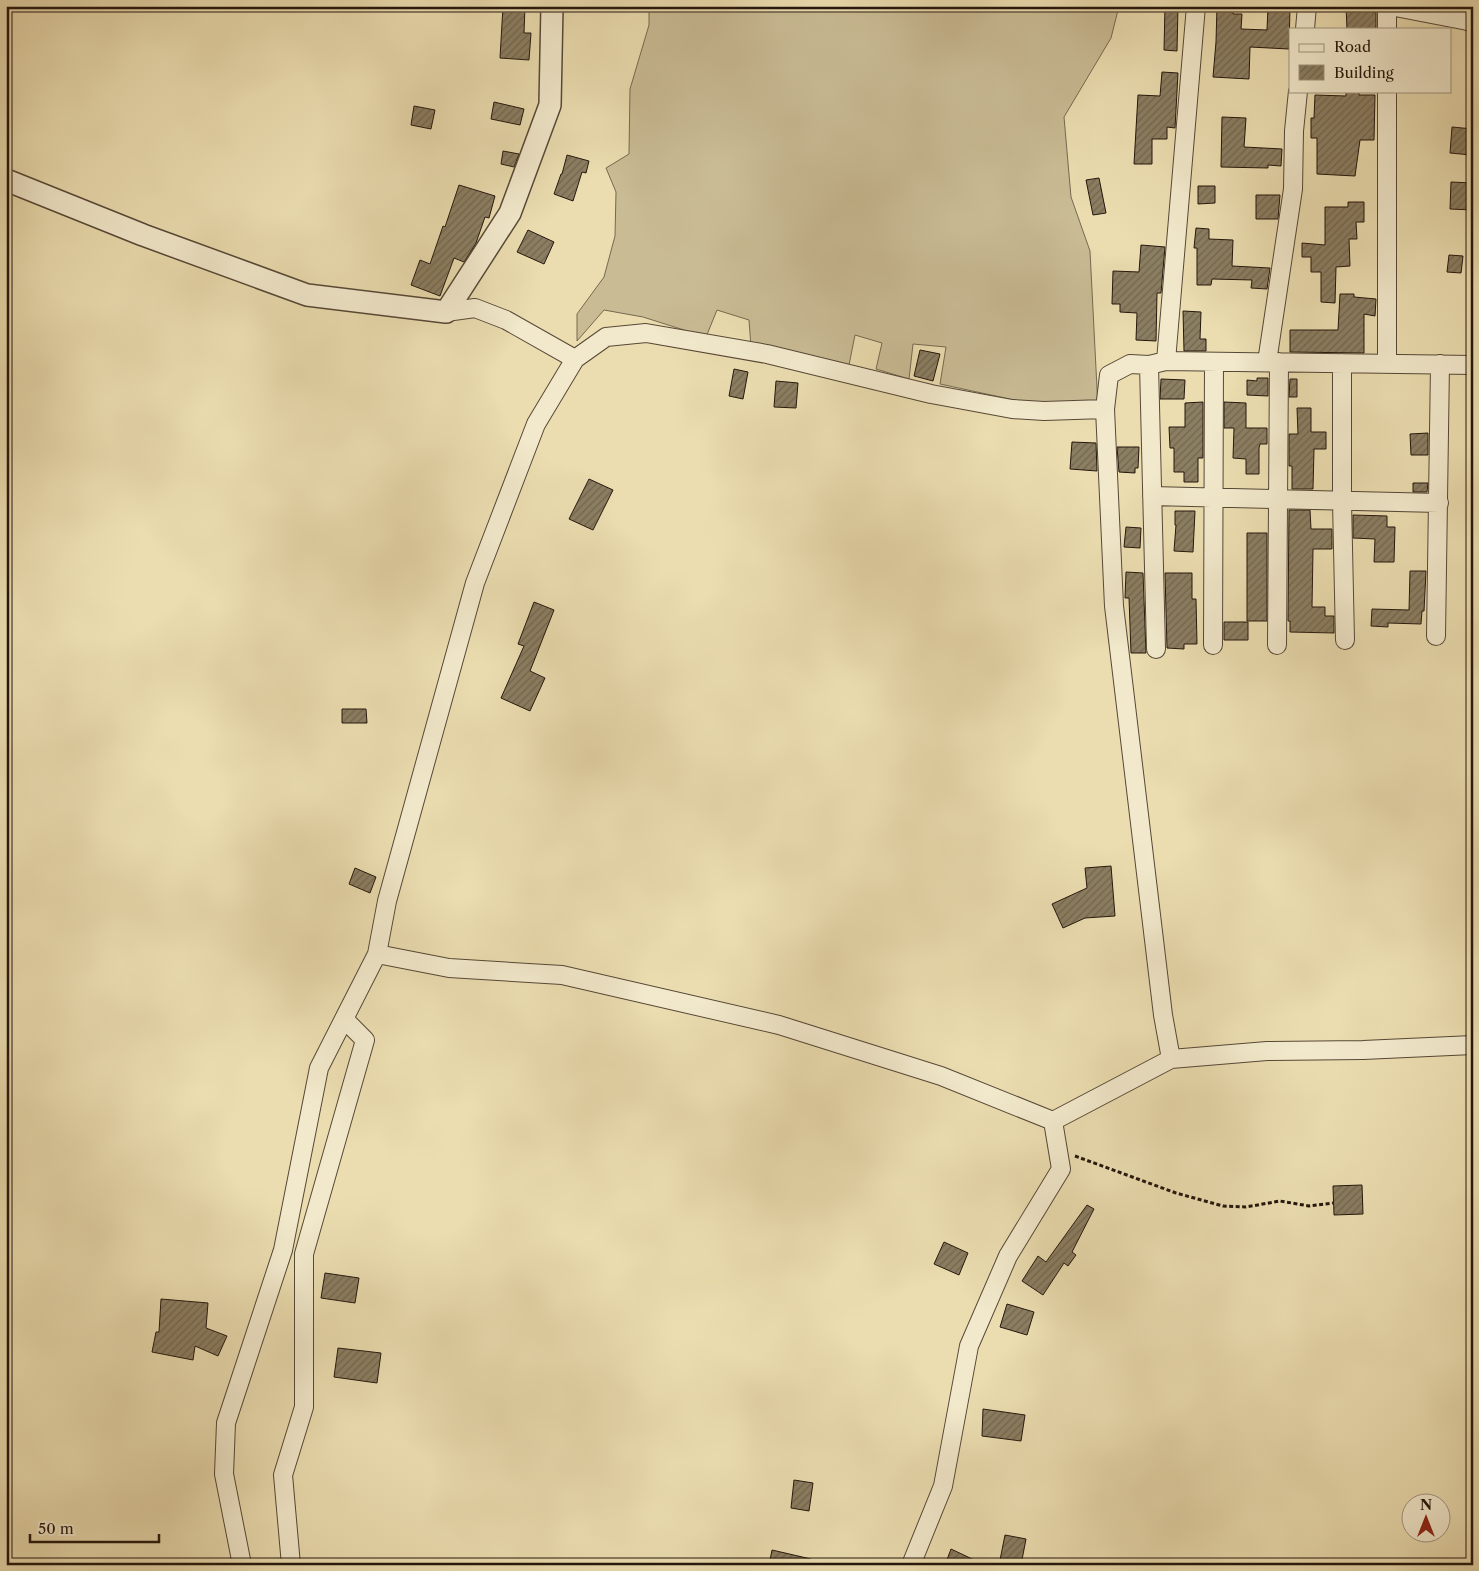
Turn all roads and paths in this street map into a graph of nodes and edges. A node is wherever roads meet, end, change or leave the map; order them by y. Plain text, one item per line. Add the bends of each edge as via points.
1 (552, 6) edge
2 (1196, 6) edge
3 (1307, 6) edge
4 (1388, 6) edge
5 (1470, 17) edge
6 (1305, 28) edge
7 (1387, 28) edge
8 (1298, 92) edge
9 (1387, 92) edge
10 (6, 180) edge
11 (446, 312) junction
12 (576, 359) junction
13 (1166, 361) junction
14 (1214, 362) junction
15 (1273, 362) junction
16 (1342, 363) junction
17 (1387, 364) junction
18 (1440, 364) junction
19 (1149, 365) junction
20 (1473, 365) edge
21 (1105, 410) junction
22 (1152, 496) junction
23 (1212, 498) junction
24 (1278, 499) junction
25 (1342, 500) junction
26 (1439, 503) junction
27 (1436, 636) dead end
28 (1345, 640) dead end
29 (1213, 645) dead end
30 (1277, 645) dead end
31 (1156, 649) dead end
32 (377, 954) junction
33 (344, 1019) junction
34 (1473, 1045) edge
35 (1171, 1059) junction
36 (1052, 1121) junction
37 (1058, 1150) junction
38 (1334, 1203) dead end
39 (242, 1565) edge
40 (291, 1565) edge
41 (911, 1565) edge

1 - 11 street via 550,105 510,213
2 - 13 street
3 - 6 street
4 - 5 street
4 - 7 street
8 - 15 street via 1293,189
9 - 17 street
10 - 11 street via 307,295
11 - 12 street via 475,308 506,320
12 - 21 street via 606,337 646,333 767,354 1012,410
12 - 32 street via 536,424 475,583 387,901
13 - 14 street
13 - 19 street
14 - 15 street
14 - 23 street
15 - 16 street
15 - 24 street
16 - 17 street
16 - 25 street
17 - 18 street
18 - 20 street
18 - 26 street
19 - 21 street via 1130,364 1109,375
19 - 22 street
21 - 35 street via 1114,606
22 - 23 street
22 - 31 street
23 - 24 street
23 - 29 street
24 - 25 street
24 - 30 street
25 - 26 street
25 - 28 street
26 - 27 street
32 - 33 street
32 - 36 street via 449,968 562,975 779,1025 941,1076
33 - 39 street via 320,1068 282,1250 226,1423 224,1474
33 - 40 street via 365,1040 304,1254 304,1407 282,1475
34 - 35 street via 1268,1051
35 - 36 street
36 - 37 street
37 - 38 path via 1176,1193 1223,1206 1246,1207 1280,1201 1309,1206
37 - 41 street via 1061,1169 1008,1256 969,1346 943,1486

